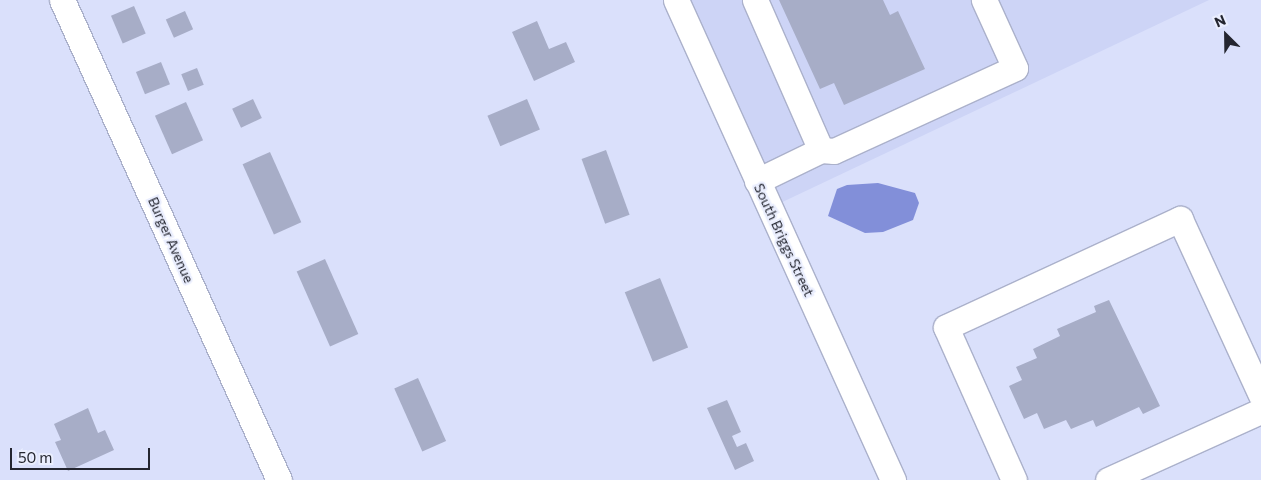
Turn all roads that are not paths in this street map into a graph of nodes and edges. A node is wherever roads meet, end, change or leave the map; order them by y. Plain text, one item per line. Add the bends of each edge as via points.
1 (62, 0) edge
2 (676, 0) edge
3 (754, 0) edge
4 (984, 0) edge
5 (821, 150) junction
6 (757, 181) junction
7 (1261, 395) edge
8 (1261, 411) edge
9 (279, 480) edge
10 (894, 480) edge
11 (1014, 480) edge
12 (1108, 480) edge

1 - 9 street, Burger Avenue
2 - 6 street, South Briggs Street
3 - 5 street
4 - 5 street via 1015,68 834,151
5 - 6 street
6 - 10 street, South Briggs Street
7 - 11 street via 1180,219 946,327
8 - 12 street

